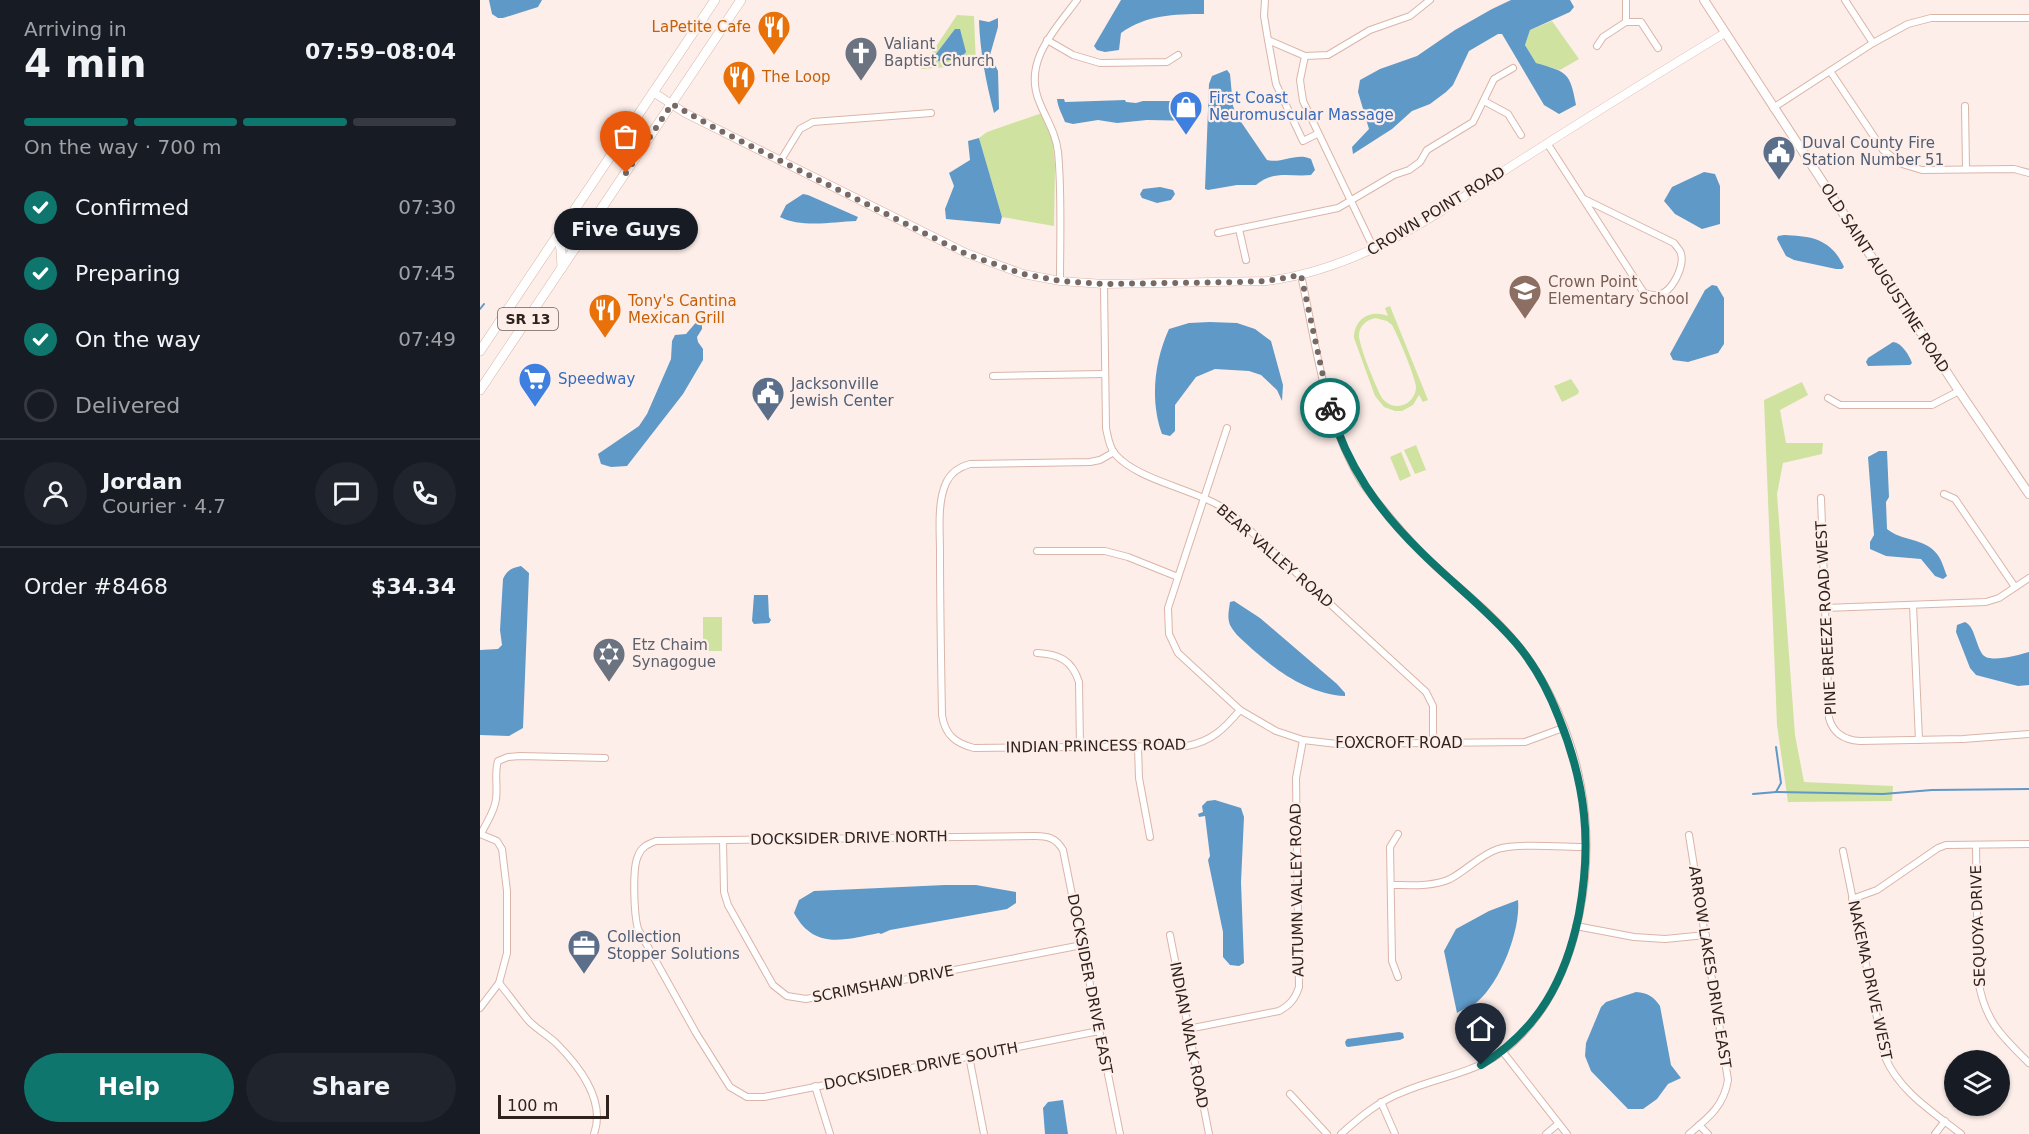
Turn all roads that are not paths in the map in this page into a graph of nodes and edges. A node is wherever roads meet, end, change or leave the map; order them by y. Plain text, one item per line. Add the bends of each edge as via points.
1 (715, 0) edge
2 (741, 0) edge
3 (1077, 0) edge
4 (1265, 0) edge
5 (1430, 0) edge
6 (1626, 0) edge
7 (1704, 0) edge
8 (1845, 0) edge
9 (2029, 18) edge
10 (1626, 22) junction
11 (1725, 33) junction
12 (1047, 40) junction
13 (1268, 40) junction
14 (1873, 44) junction
15 (1597, 46) dead end
16 (1658, 48) dead end
17 (1178, 55) dead end
18 (1305, 56) junction
19 (1512, 68) dead end
20 (1830, 71) junction
21 (654, 92) junction
22 (1484, 100) junction
23 (672, 104) junction
24 (1965, 106) dead end
25 (1773, 108) junction
26 (930, 113) dead end
27 (1317, 134) junction
28 (1521, 135) dead end
29 (1547, 143) junction
30 (781, 160) junction
31 (1966, 169) junction
32 (2029, 173) edge
33 (1584, 199) junction
34 (1349, 202) junction
35 (572, 214) junction
36 (1239, 229) junction
37 (1218, 233) dead end
38 (557, 236) junction
39 (575, 248) junction
40 (1374, 249) junction
41 (1246, 260) dead end
42 (562, 268) junction
43 (1301, 275) junction
44 (1060, 281) junction
45 (1104, 284) junction
46 (480, 351) edge
47 (1105, 374) junction
48 (993, 376) dead end
49 (480, 390) edge
50 (1959, 392) junction
51 (1828, 398) dead end
52 (1227, 428) dead end
53 (1114, 452) junction
54 (1944, 494) dead end
55 (2029, 494) edge
56 (1204, 498) junction
57 (1821, 498) dead end
58 (1036, 551) dead end
59 (1178, 577) junction
60 (2029, 578) edge
61 (2015, 587) junction
62 (1913, 605) junction
63 (1825, 608) junction
64 (1037, 653) dead end
65 (1240, 710) junction
66 (1563, 728) junction
67 (2029, 734) edge
68 (1303, 740) junction
69 (1919, 740) junction
70 (1433, 743) junction
71 (1080, 747) junction
72 (1138, 747) junction
73 (605, 758) dead end
74 (480, 834) edge
75 (1398, 834) dead end
76 (1689, 835) dead end
77 (1150, 837) dead end
78 (1053, 838) joint
79 (723, 840) junction
80 (2029, 844) edge
81 (1976, 845) junction
82 (1586, 847) junction
83 (1843, 851) dead end
84 (1391, 885) junction
85 (1852, 898) junction
86 (1576, 926) junction
87 (1170, 935) dead end
88 (1706, 935) junction
89 (1082, 945) junction
90 (1398, 977) dead end
91 (499, 983) junction
92 (480, 1008) edge
93 (1188, 1029) junction
94 (1099, 1031) junction
95 (1503, 1052) junction
96 (969, 1056) junction
97 (2029, 1062) edge
98 (815, 1086) junction
99 (1290, 1094) dead end
100 (742, 1095) joint
101 (1382, 1102) junction
102 (1945, 1121) junction
103 (1558, 1124) junction
104 (1700, 1125) junction
105 (594, 1134) edge
106 (830, 1134) edge
107 (984, 1134) edge
108 (1120, 1134) edge
109 (1209, 1134) edge
110 (1327, 1134) edge
111 (1341, 1134) edge
112 (1395, 1134) edge
113 (1546, 1134) edge
114 (1567, 1134) edge
115 (1689, 1134) edge
116 (1708, 1134) edge
117 (1935, 1134) edge
118 (1961, 1134) edge

1 - 21 main road, SR 13
2 - 23 main road, SR 13
3 - 12 street
4 - 13 street
5 - 18 street via 1410,16 1370,30 1328,55
6 - 10 street
7 - 11 main road, OLD SAINT AUGUSTINE ROAD
8 - 14 street
9 - 14 street via 1919,20
10 - 15 street
10 - 16 street via 1641,22
11 - 25 main road, OLD SAINT AUGUSTINE ROAD
11 - 29 street, CROWN POINT ROAD
12 - 17 street via 1073,55 1100,63 1167,62
12 - 44 street via 1036,62 1035,83 1057,143
13 - 18 street
13 - 27 street via 1276,84 1303,141
14 - 20 street
18 - 27 street via 1300,89
19 - 22 street via 1494,79
20 - 25 street
20 - 31 street via 1892,158 1922,170
21 - 23 street, CROWN POINT ROAD
21 - 35 main road, SR 13
22 - 28 street via 1508,114
22 - 34 street via 1473,122 1427,150 1409,170
23 - 30 street, CROWN POINT ROAD
23 - 39 main road, SR 13
24 - 31 street
25 - 50 main road, OLD SAINT AUGUSTINE ROAD
26 - 30 street via 813,122 800,129
27 - 34 street
29 - 33 street
29 - 40 street, CROWN POINT ROAD
30 - 44 street, CROWN POINT ROAD via 966,254 1023,274
31 - 32 street via 2014,169
33 - 33 street via 1644,293 1660,295 1668,290 1682,261 1674,243
34 - 36 street via 1338,208
34 - 40 street
35 - 38 main road, SR 13
35 - 39 main road
36 - 37 street
36 - 41 street
38 - 42 main road
38 - 46 main road, SR 13
39 - 42 main road, SR 13
40 - 43 street, CROWN POINT ROAD
42 - 49 main road, SR 13
43 - 45 street, CROWN POINT ROAD via 1267,281
43 - 66 street via 1335,423 1362,483 1420,552 1518,645 1547,691
44 - 45 street, CROWN POINT ROAD
45 - 47 street
47 - 48 street
47 - 53 street via 1106,428
50 - 51 street via 1932,405 1840,405
50 - 55 main road, OLD SAINT AUGUSTINE ROAD
52 - 56 street, FOXCROFT ROAD
53 - 56 street, BEAR VALLEY ROAD via 1135,470
53 - 71 street, INDIAN PRINCESS ROAD via 1090,462 962,466 946,483 940,516 942,715 946,732 953,740 974,748
54 - 61 street via 1955,500
56 - 59 street, FOXCROFT ROAD
56 - 70 street, BEAR VALLEY ROAD via 1231,513 1425,692 1433,706
57 - 63 street, PINE BREEZE ROAD WEST
58 - 59 street via 1105,551
59 - 65 street, FOXCROFT ROAD via 1168,608 1172,645
60 - 61 street
61 - 62 street via 1986,602
62 - 63 street
62 - 69 street
63 - 69 street, PINE BREEZE ROAD WEST via 1830,718 1834,730 1852,740
64 - 71 street via 1061,656 1076,672
65 - 68 street, FOXCROFT ROAD via 1276,731
65 - 72 street, INDIAN PRINCESS ROAD via 1222,732 1201,743
66 - 70 street, FOXCROFT ROAD via 1525,742
66 - 82 street via 1581,785
67 - 69 street
68 - 70 street, FOXCROFT ROAD via 1337,744
68 - 93 street, AUTUMN VALLEY ROAD via 1296,778 1296,997 1279,1011
71 - 72 street, INDIAN PRINCESS ROAD
72 - 77 street via 1139,778
73 - 74 street via 520,756 498,761 495,806
74 - 91 street via 500,845 505,864 507,953
75 - 84 street via 1390,847
76 - 88 street, ARROW LAKES DRIVE EAST
78 - 79 street, DOCKSIDER DRIVE NORTH
78 - 89 street, DOCKSIDER DRIVE EAST via 1063,850
79 - 89 street, SCRIMSHAW DRIVE via 725,899 773,985 787,996 806,999
79 - 100 street, DOCKSIDER DRIVE NORTH via 657,841 645,846 636,863 635,917 696,1033 730,1087
80 - 81 street
81 - 85 street via 1938,848 1877,890
81 - 97 street, SEQUOYA DRIVE via 1980,996 1994,1027
82 - 84 street via 1503,848 1441,882
82 - 86 street
83 - 85 street, NAKEMA DRIVE WEST
84 - 90 street via 1392,961
85 - 102 street, NAKEMA DRIVE WEST via 1885,1057 1900,1085
86 - 88 street via 1634,937
86 - 95 street via 1552,993 1534,1020
87 - 93 street, INDIAN WALK ROAD
88 - 104 street, ARROW LAKES DRIVE EAST via 1728,1080 1722,1101
89 - 94 street, DOCKSIDER DRIVE EAST
91 - 92 street
91 - 105 street via 529,1021 565,1052 586,1081 596,1105
93 - 109 street, INDIAN WALK ROAD
94 - 96 street, DOCKSIDER DRIVE SOUTH
94 - 108 street, DOCKSIDER DRIVE EAST
95 - 101 street via 1466,1072
95 - 103 street
96 - 98 street, DOCKSIDER DRIVE SOUTH
96 - 107 street
98 - 100 street, DOCKSIDER DRIVE SOUTH via 764,1096
98 - 106 street
99 - 110 street
101 - 111 street
101 - 112 street
102 - 117 street
102 - 118 street, NAKEMA DRIVE WEST
103 - 113 street
103 - 114 street
104 - 115 street, ARROW LAKES DRIVE EAST
104 - 116 street

